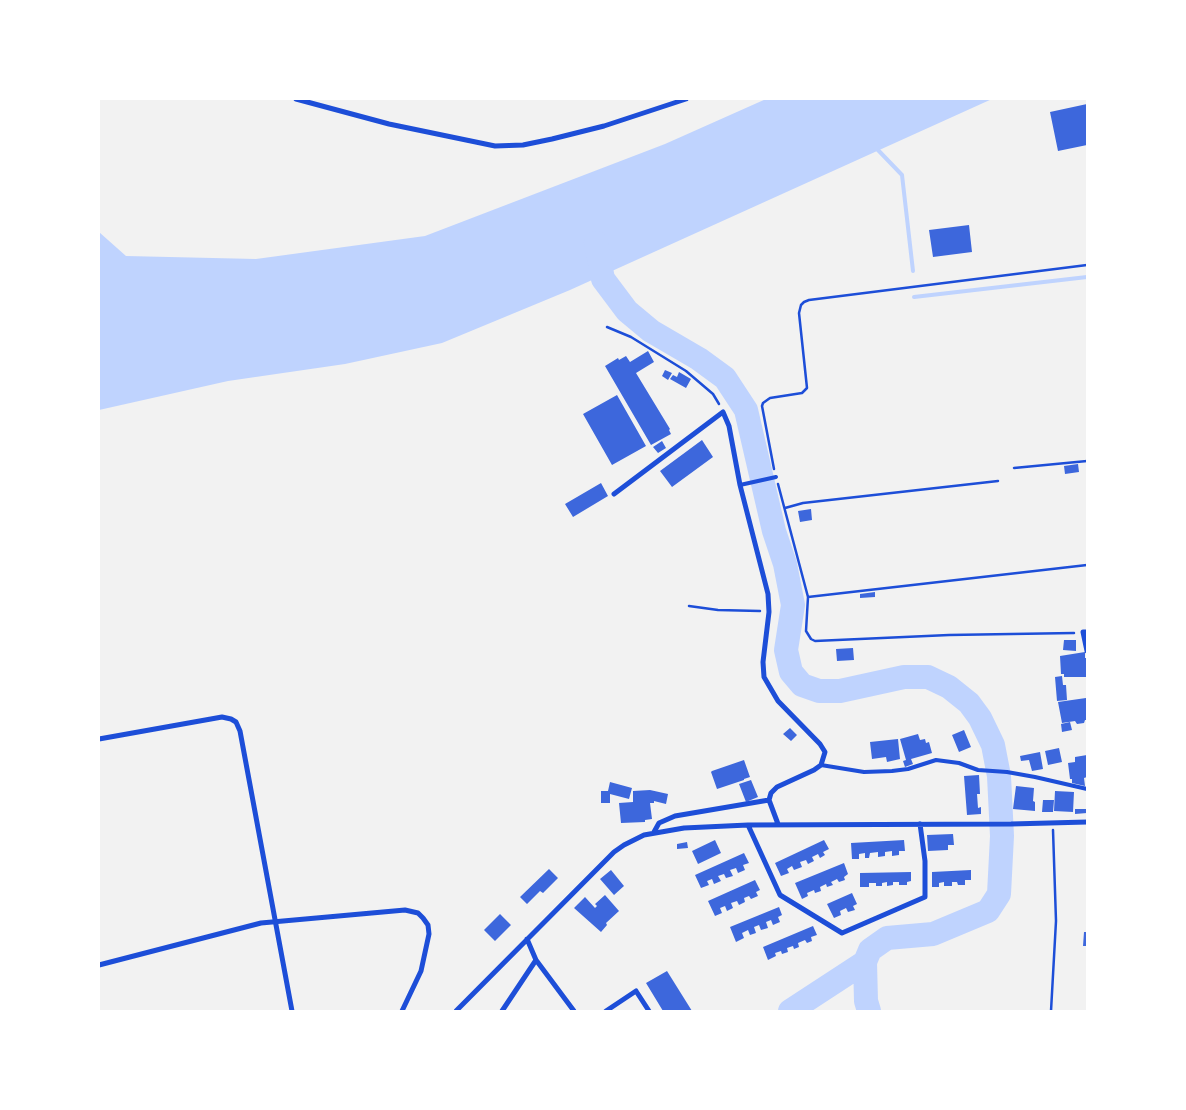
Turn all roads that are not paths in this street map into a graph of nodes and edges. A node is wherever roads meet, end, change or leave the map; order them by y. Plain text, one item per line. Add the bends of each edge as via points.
1 (296, 99) edge
2 (686, 99) edge
3 (774, 477) road end
4 (740, 485) junction
5 (614, 494) dead end
6 (1085, 632) edge
7 (1087, 651) edge
8 (99, 739) edge
9 (821, 765) junction
10 (1087, 790) edge
11 (769, 800) junction
12 (1087, 822) edge
13 (778, 824) junction
14 (920, 824) junction
15 (748, 825) junction
16 (654, 832) junction
17 (276, 921) junction
18 (527, 939) junction
19 (536, 960) junction
20 (99, 964) edge
21 (292, 1011) edge
22 (402, 1011) edge
23 (456, 1011) edge
24 (502, 1011) edge
25 (574, 1011) edge
26 (606, 1011) edge
27 (649, 1011) edge

1 - 2 street via 389,124 495,146 552,139
3 - 4 lane
4 - 5 street via 729,426 723,412
4 - 9 street via 768,594 764,676 778,701 820,744 825,752
6 - 7 street
8 - 17 street via 222,717 236,722
9 - 10 lane via 864,772 892,771 936,760
9 - 11 street via 777,787
11 - 13 street
11 - 16 street via 675,816 659,823
12 - 14 street
13 - 14 street
13 - 15 street
14 - 15 street via 925,896 842,933 780,895
15 - 16 street
16 - 18 street via 614,852
17 - 20 street
17 - 21 street
17 - 22 street via 404,910 418,913 428,925 428,943 421,971
18 - 19 street
18 - 23 street
19 - 24 street
19 - 25 street
26 - 27 street via 636,991

